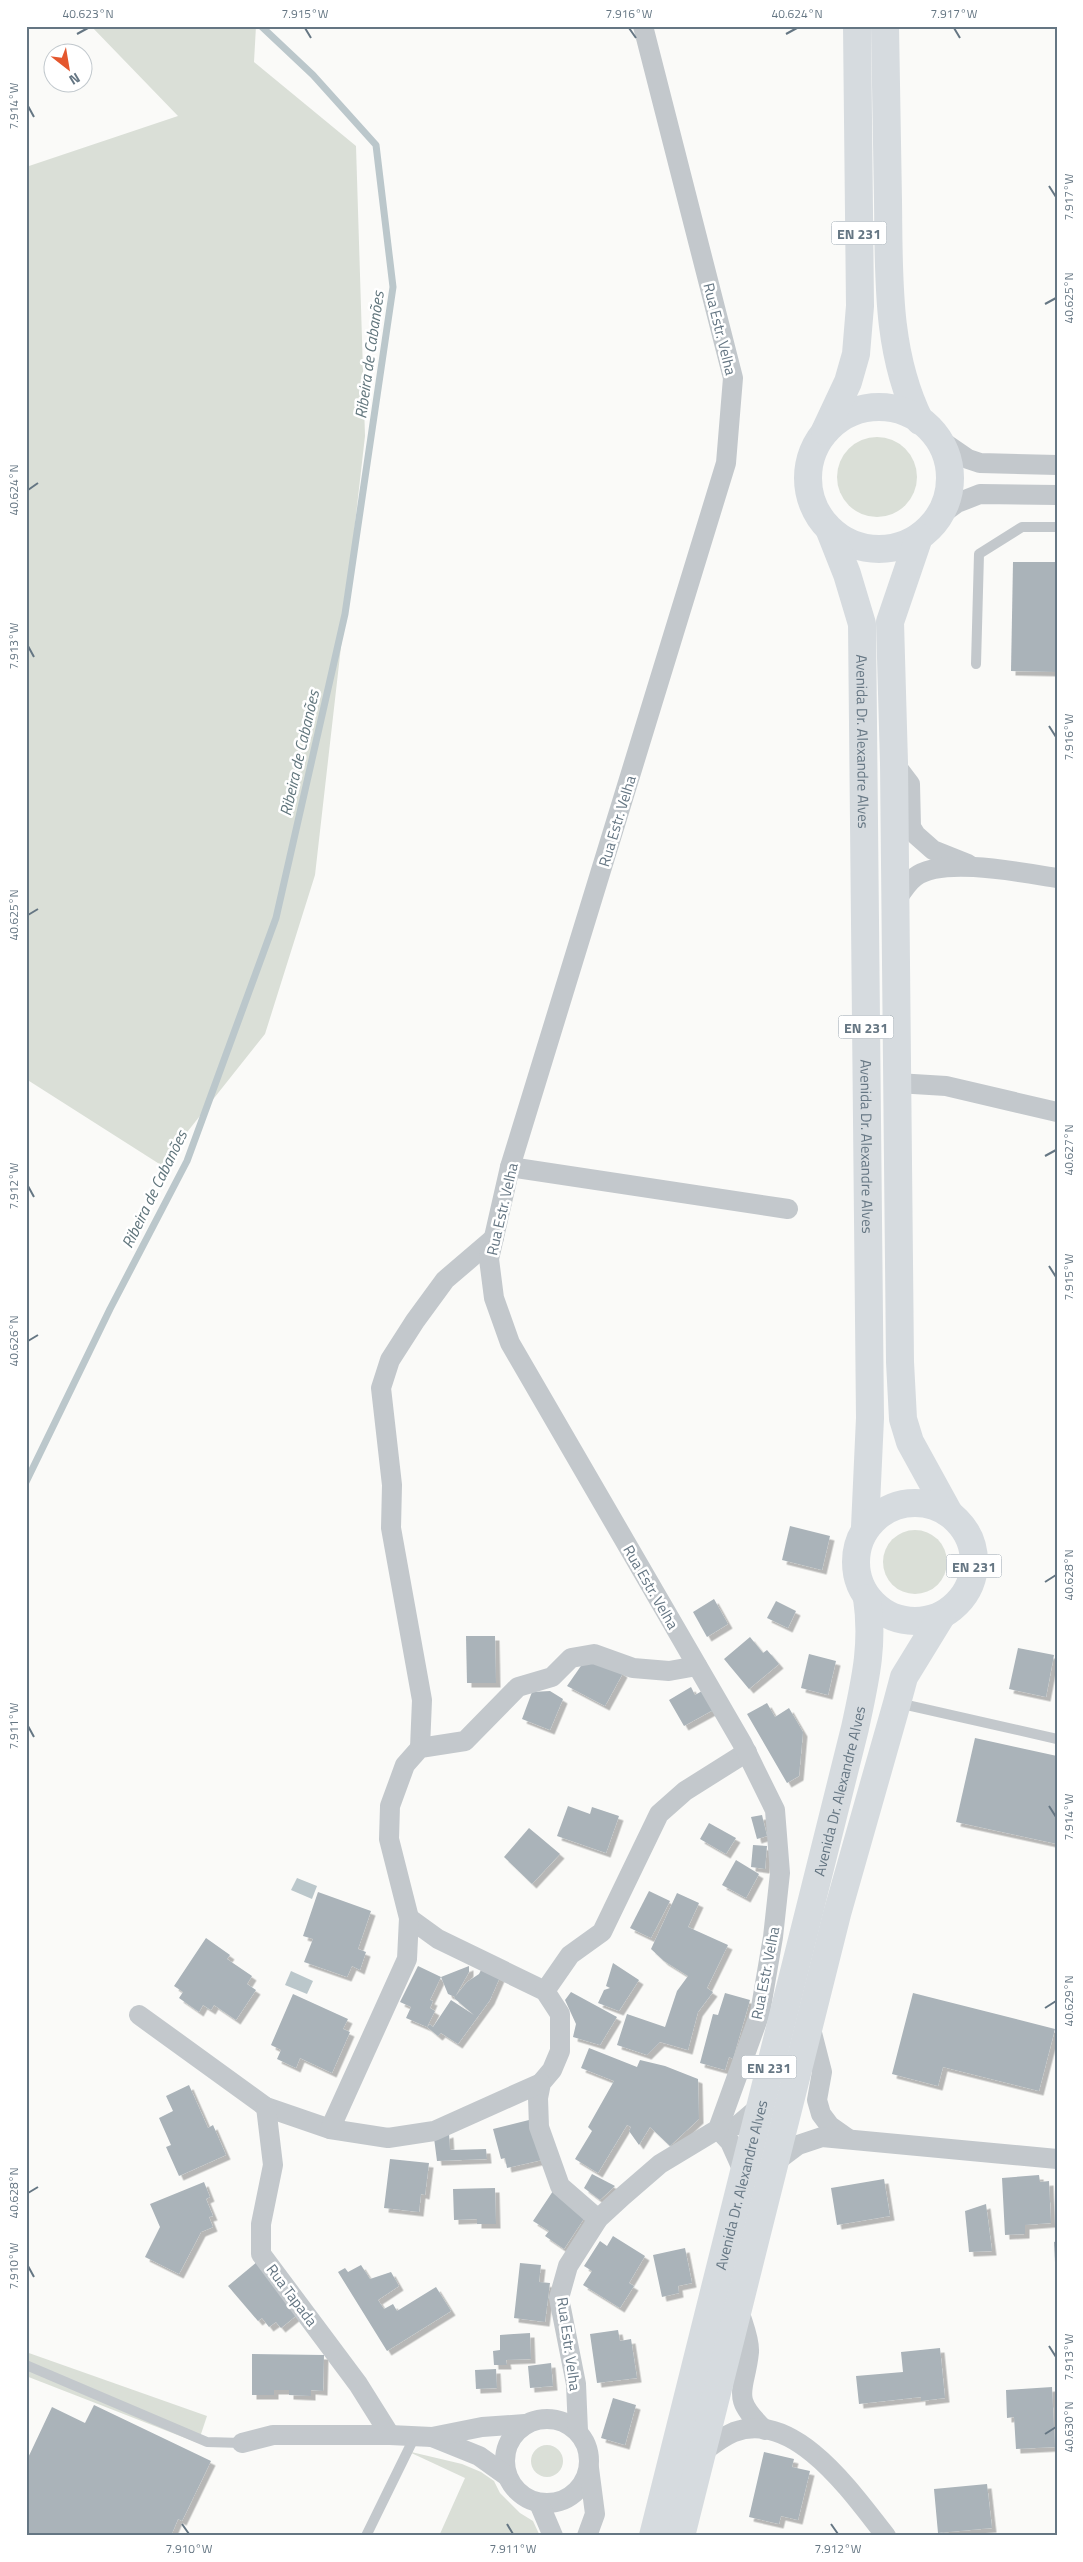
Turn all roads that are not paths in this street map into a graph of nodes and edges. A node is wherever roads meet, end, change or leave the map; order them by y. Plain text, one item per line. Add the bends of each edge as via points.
1 (643, 26) edge
2 (857, 26) edge
3 (885, 26) edge
4 (928, 429) junction
5 (823, 434) junction
6 (1057, 465) edge
7 (1057, 495) edge
8 (938, 517) junction
9 (1057, 527) edge
10 (830, 531) junction
11 (919, 537) junction
12 (976, 664) dead end
13 (894, 763) junction
14 (974, 867) junction
15 (1057, 878) edge
16 (896, 901) junction
17 (897, 1083) junction
18 (1057, 1112) edge
19 (510, 1167) junction
20 (788, 1209) dead end
21 (494, 1238) junction
22 (949, 1513) junction
23 (865, 1528) junction
24 (867, 1598) junction
25 (942, 1615) junction
26 (698, 1666) junction
27 (897, 1703) junction
28 (1057, 1739) edge
29 (420, 1748) junction
30 (747, 1752) junction
31 (410, 1918) junction
32 (545, 1991) junction
33 (140, 2015) dead end
34 (809, 2025) junction
35 (540, 2083) junction
36 (266, 2107) junction
37 (759, 2107) junction
38 (718, 2128) junction
39 (330, 2129) junction
40 (847, 2138) junction
41 (1057, 2160) edge
42 (774, 2164) junction
43 (743, 2171) junction
44 (598, 2219) junction
45 (738, 2306) junction
46 (26, 2365) edge
47 (525, 2424) junction
48 (765, 2430) junction
49 (578, 2431) junction
50 (390, 2435) junction
51 (423, 2437) junction
52 (242, 2443) joint
53 (702, 2453) junction
54 (589, 2468) junction
55 (507, 2476) junction
56 (539, 2503) junction
57 (366, 2536) edge
58 (553, 2536) edge
59 (587, 2536) edge
60 (653, 2536) edge
61 (681, 2536) edge
62 (886, 2536) edge

1 - 19 street, Rua Estr. Velha via 733,378 726,463
2 - 5 main road, EN 231 via 860,306 856,354 848,382
3 - 4 main road, EN 231 via 889,304 909,399
4 - 5 main road, EN 231 via 901,411 880,407 859,410 839,419
4 - 6 street via 968,460
4 - 8 main road, EN 231 via 946,456 950,476 947,498
5 - 10 main road, EN 231 via 813,452 808,473 809,494 817,514
7 - 8 street via 980,494 957,503
8 - 11 main road, EN 231
9 - 12 lane via 1022,526 979,554
10 - 11 main road, EN 231 via 850,544 873,549 897,547
10 - 23 main road, Avenida Dr. Alexandre Alves / EN 231 via 862,624 870,1418
11 - 13 main road, Avenida Dr. Alexandre Alves / EN 231 via 890,622
13 - 14 street via 910,784 911,827 916,835 934,850
13 - 16 main road, Avenida Dr. Alexandre Alves / EN 231
14 - 15 street
14 - 16 street via 922,873
16 - 17 main road, Avenida Dr. Alexandre Alves / EN 231
17 - 18 street via 946,1086
17 - 22 main road, Avenida Dr. Alexandre Alves / EN 231 via 903,1419 910,1442
19 - 20 street
19 - 21 street, Rua Estr. Velha
21 - 26 street, Rua Estr. Velha via 489,1258 494,1298 510,1343
21 - 29 street via 445,1280 390,1360 381,1388 392,1485 391,1528 422,1700
22 - 23 main road, EN 231 via 932,1504 895,1505 878,1514
22 - 25 main road, EN 231 via 967,1533 974,1565 970,1585 957,1604
23 - 24 main road, EN 231 via 857,1544 855,1563 858,1581
24 - 25 main road, EN 231 via 893,1618 910,1621
24 - 37 main road, Avenida Dr. Alexandre Alves / EN 231 via 871,1626 869,1664
25 - 27 main road, Avenida Dr. Alexandre Alves / EN 231 via 904,1677
26 - 29 street via 669,1670 633,1668 594,1654 571,1658 552,1677 518,1687 465,1741
26 - 30 street, Rua Estr. Velha
27 - 28 lane
27 - 34 main road, Avenida Dr. Alexandre Alves / EN 231
29 - 31 street via 405,1765 390,1806 389,1839
30 - 32 street via 685,1791 659,1814 602,1932 570,1955
30 - 38 street, Rua Estr. Velha via 775,1810 780,1873 774,1937 760,2013
31 - 32 street via 438,1939
31 - 39 street via 407,1959
32 - 35 street via 560,2014 560,2051 552,2070
33 - 36 street
34 - 40 street via 822,2072 817,2100 820,2114
34 - 42 main road, Avenida Dr. Alexandre Alves / EN 231
35 - 39 street via 434,2131 388,2138
35 - 44 street via 539,2127 560,2186
36 - 39 street
36 - 50 street, Rua Tapada via 273,2165 261,2224 261,2254 358,2384
37 - 38 street via 738,2125
37 - 43 main road, Avenida Dr. Alexandre Alves / EN 231
38 - 43 street via 730,2142
38 - 44 street, Rua Estr. Velha via 660,2164
40 - 41 street
40 - 42 street via 822,2137 798,2146
42 - 45 main road, Avenida Dr. Alexandre Alves / EN 231
43 - 60 main road, Avenida Dr. Alexandre Alves / EN 231
44 - 49 street, Rua Estr. Velha via 568,2266 559,2298 576,2384
45 - 48 street via 749,2351 740,2395 752,2418
45 - 53 main road, Avenida Dr. Alexandre Alves / EN 231
46 - 52 lane via 207,2442
47 - 49 street via 553,2418
47 - 51 street
47 - 55 street via 506,2447 504,2462
48 - 53 street via 734,2432
48 - 62 street via 806,2447 823,2460
49 - 54 street via 590,2455
50 - 51 street
50 - 52 street via 273,2435
51 - 55 street via 479,2456
51 - 57 lane
53 - 61 main road, Avenida Dr. Alexandre Alves / EN 231
54 - 56 street via 577,2491 559,2501
54 - 59 street via 595,2514
55 - 56 street via 515,2489
56 - 58 street

